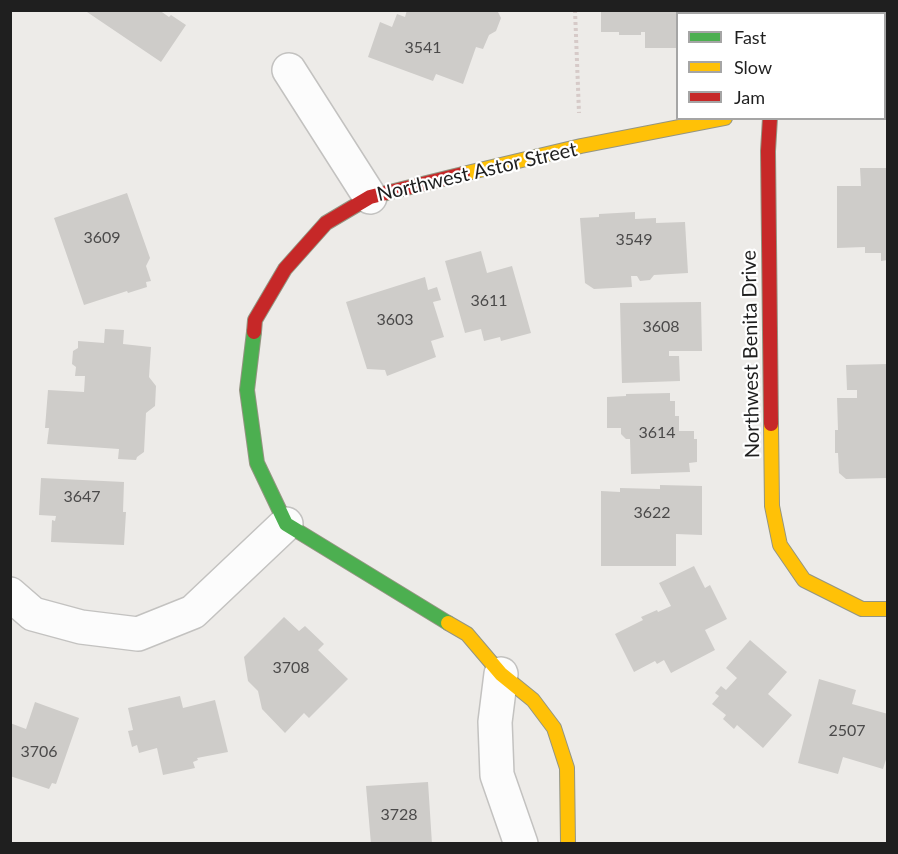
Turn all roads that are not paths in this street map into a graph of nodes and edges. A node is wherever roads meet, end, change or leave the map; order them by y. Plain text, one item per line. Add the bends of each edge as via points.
1 (289, 70) dead end
2 (715, 120) edge
3 (770, 120) edge
4 (370, 197) junction
5 (286, 524) junction
6 (10, 594) edge
7 (888, 609) edge
8 (501, 674) junction
9 (521, 843) edge
10 (568, 843) edge

1 - 4 street
2 - 4 street, Northwest Astor Street
3 - 7 street, Northwest Benita Drive via 772,506 780,545 804,580 862,609
4 - 5 street, Northwest Astor Street via 326,223 285,269 255,320 247,390 257,463
5 - 6 street via 193,612 138,634 81,627 33,614
5 - 8 street via 467,634
8 - 9 street via 495,722 497,776
8 - 10 street via 533,700 554,728 567,768

